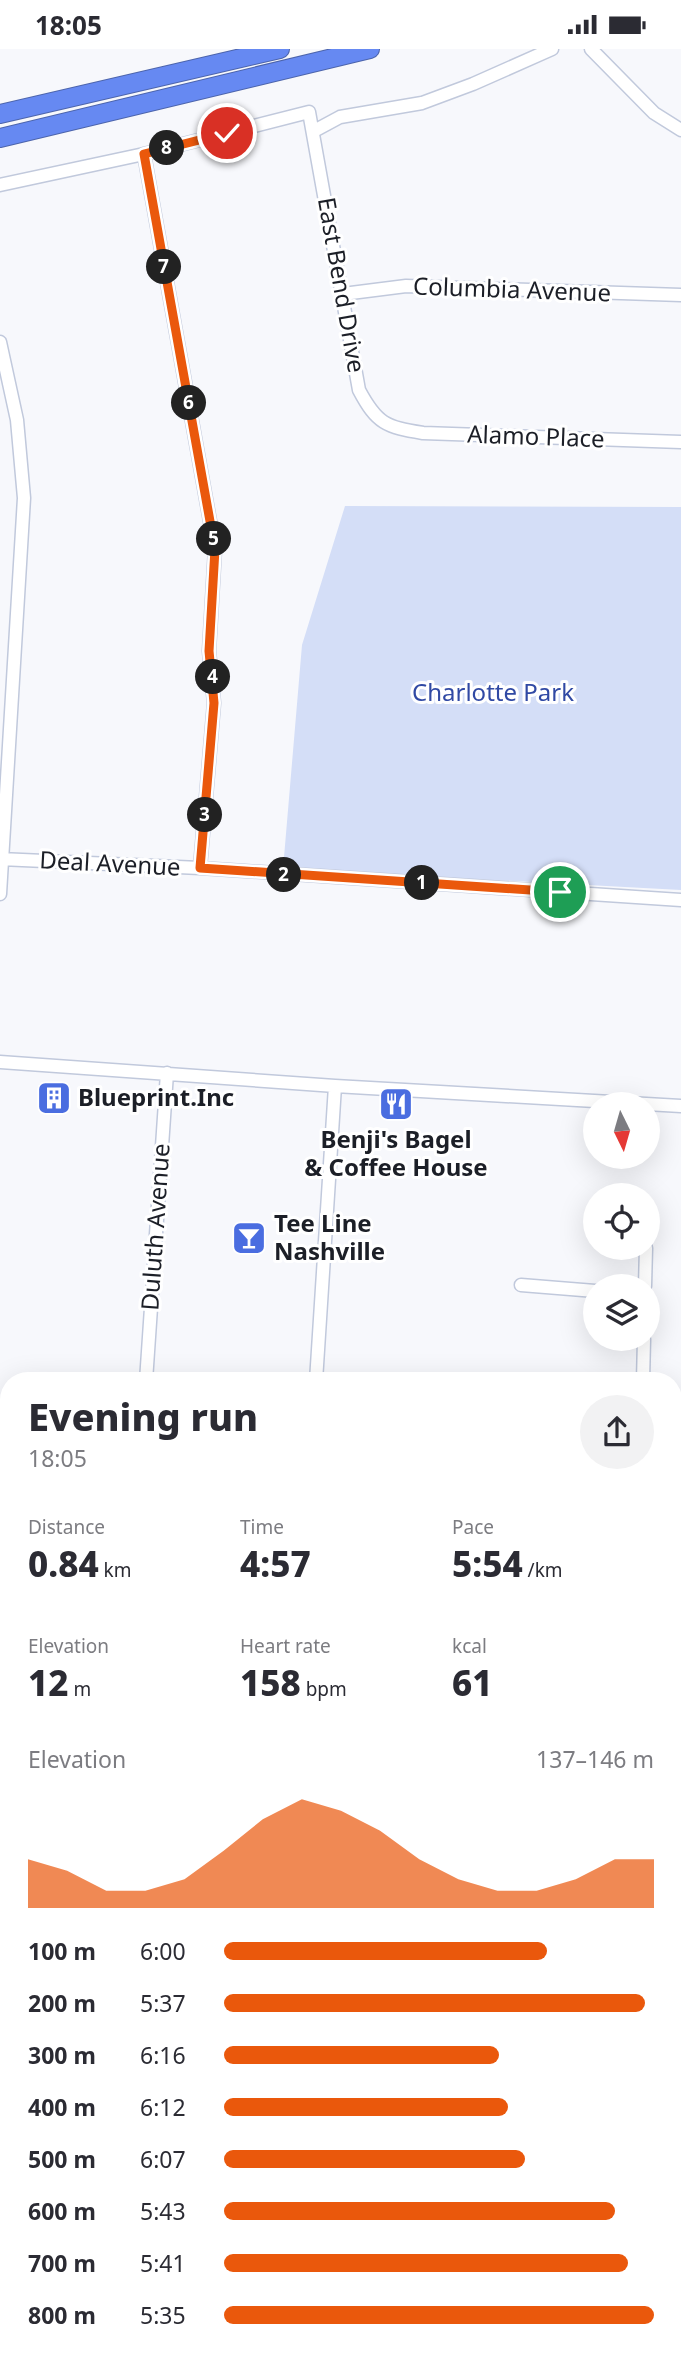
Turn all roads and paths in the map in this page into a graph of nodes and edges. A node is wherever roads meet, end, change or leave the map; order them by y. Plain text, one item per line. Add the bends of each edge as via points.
1 (280, 49) edge
2 (370, 49) edge
3 (552, 49) edge
4 (591, 49) edge
5 (0, 114) edge
6 (681, 129) edge
7 (314, 131) junction
8 (0, 138) edge
9 (144, 154) junction
10 (0, 185) edge
11 (343, 294) junction
12 (681, 295) edge
13 (0, 342) edge
14 (391, 428) joint
15 (681, 442) edge
16 (7, 681) edge
17 (1, 859) edge
18 (200, 868) junction
19 (0, 894) edge
20 (681, 900) edge
21 (0, 1062) edge
22 (167, 1073) junction
23 (335, 1086) junction
24 (681, 1106) edge
25 (521, 1285) dead end
26 (583, 1290) edge
27 (644, 1351) edge
28 (147, 1372) edge
29 (317, 1372) edge
30 (643, 1372) edge

1 - 5 highway
2 - 8 highway
3 - 7 street via 422,103 340,117
4 - 6 street via 654,113
7 - 9 street via 309,112
7 - 11 street, East Bend Drive
9 - 10 street
9 - 18 street via 215,549 209,651 214,703
11 - 12 street, Columbia Avenue via 406,286
11 - 14 street, East Bend Drive via 359,390 370,411
13 - 16 street via 17,420 24,499
14 - 15 street, Alamo Place
16 - 17 street
17 - 18 street, Deal Avenue
17 - 19 street
18 - 20 street, Deal Avenue
21 - 22 street
22 - 23 street
22 - 28 street, Duluth Avenue
23 - 24 street
23 - 29 street
25 - 26 street
27 - 30 street

